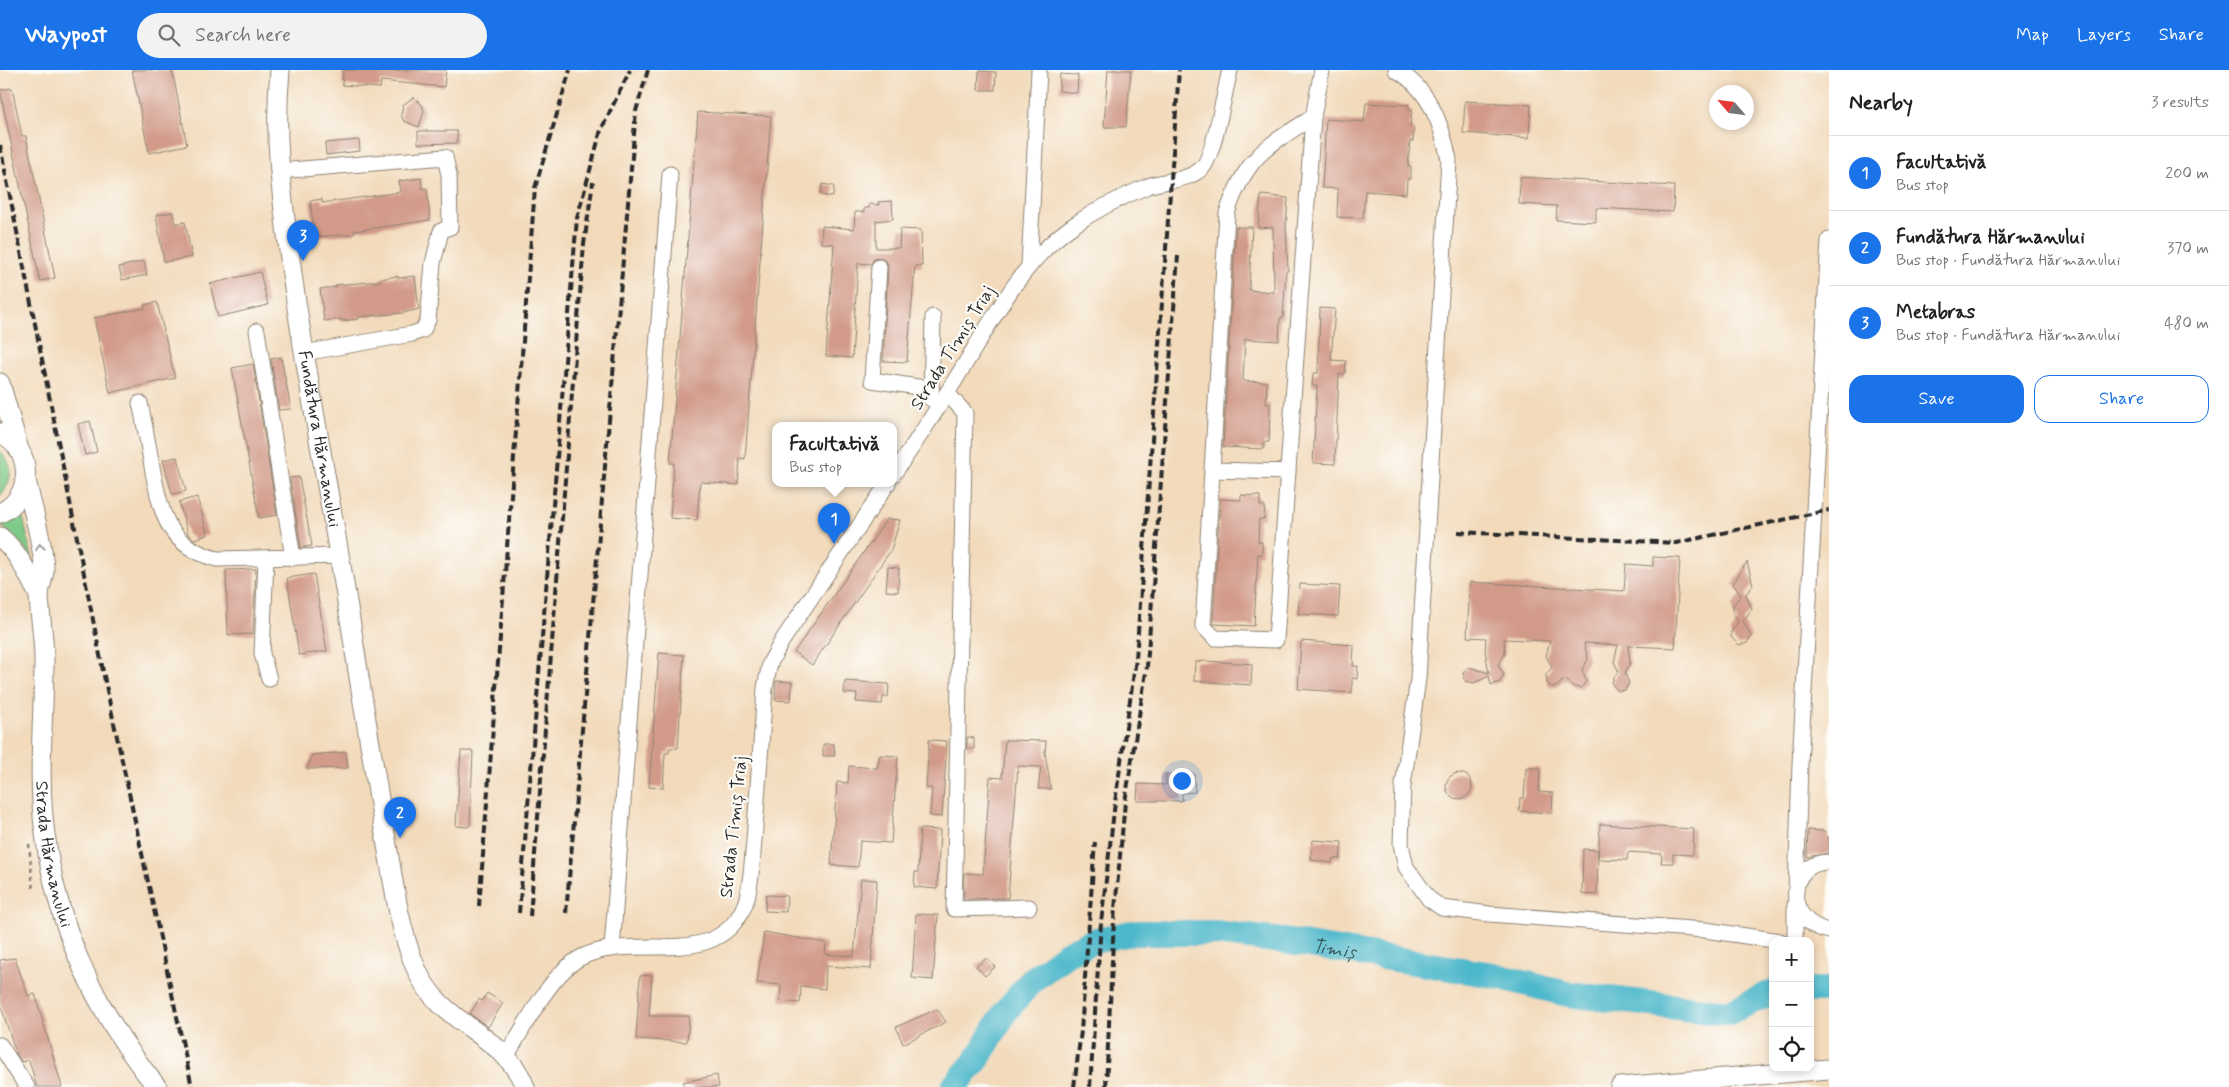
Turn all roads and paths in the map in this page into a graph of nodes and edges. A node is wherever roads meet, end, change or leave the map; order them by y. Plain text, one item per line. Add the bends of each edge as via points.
1 (280, 70) edge
2 (1039, 70) edge
3 (1230, 70) edge
4 (1322, 70) edge
5 (1396, 70) edge
6 (1313, 117) junction
7 (279, 171) junction
8 (670, 174) dead end
9 (1829, 240) edge
10 (879, 266) dead end
11 (1029, 266) junction
12 (933, 317) dead end
13 (257, 331) dead end
14 (304, 353) junction
15 (0, 383) edge
16 (931, 389) junction
17 (947, 393) junction
18 (140, 403) dead end
19 (930, 420) junction
20 (0, 433) edge
21 (18, 446) junction
22 (897, 469) edge
23 (1212, 470) junction
24 (1288, 472) junction
25 (26, 480) junction
26 (885, 487) edge
27 (0, 513) edge
28 (0, 537) edge
29 (339, 556) junction
30 (266, 558) junction
31 (293, 558) junction
32 (39, 594) junction
33 (268, 680) dead end
34 (1829, 862) edge
35 (1796, 895) junction
36 (1030, 906) dead end
37 (1829, 931) edge
38 (1795, 937) edge
39 (1769, 939) edge
40 (612, 949) junction
41 (0, 1045) edge
42 (507, 1055) junction
43 (1814, 1069) edge
44 (1829, 1069) edge
45 (1774, 1072) edge
46 (28, 1087) edge
47 (157, 1087) edge
48 (525, 1087) edge
49 (1620, 1087) edge

1 - 7 main road, Fundătura Hărmanului via 277,111
2 - 11 street
3 - 11 street, Strada Timiș Triaj via 1210,155 1202,168 1098,209 1069,228
4 - 6 street
5 - 39 street via 1418,88 1432,106 1443,130 1449,160 1418,679 1403,786 1400,844 1406,867 1429,900 1442,908 1705,930
6 - 23 street via 1269,144 1249,164 1236,186 1228,213
6 - 24 street
7 - 14 main road, Fundătura Hărmanului
7 - 14 street via 445,157 449,175 450,227 441,231 433,263 428,320 423,330
8 - 40 street
9 - 35 street via 1800,764
10 - 16 street via 872,380
11 - 17 street, Strada Timiș Triaj via 1001,304
12 - 16 street
13 - 31 street
14 - 29 main road, Fundătura Hărmanului
15 - 21 main road, Strada Hărmanului
16 - 19 street
17 - 19 street, Strada Timiș Triaj
17 - 36 street via 964,413 954,909
18 - 30 street via 161,510 171,531 182,544 216,559
19 - 22 street, Strada Timiș Triaj
20 - 21 main road
21 - 25 main road, Strada Hărmanului via 25,462
23 - 24 street
23 - 24 street via 1203,626 1215,638 1276,640
25 - 27 main road via 16,502
32 -> 25 main road, Strada Hărmanului via 44,570
26 - 40 street, Strada Timiș Triaj via 770,663 746,903 736,922 722,936 703,944
28 - 32 main road, Strada Hărmanului via 24,564
29 - 31 street
29 - 42 main road, Fundătura Hărmanului via 396,898 413,963 441,1007
30 - 31 street
30 - 33 street via 262,654
32 - 47 main road, Strada Hărmanului via 44,658 44,832 52,879 66,928 91,986 122,1039
34 - 35 street via 1806,870
35 - 37 street via 1797,908 1805,920 1816,928
35 - 38 street
40 - 42 street, Strada Timiș Triaj via 584,956 571,964 551,986
41 - 46 street
42 - 48 main road, Fundătura Hărmanului
43 - 44 main road
45 - 49 main road

